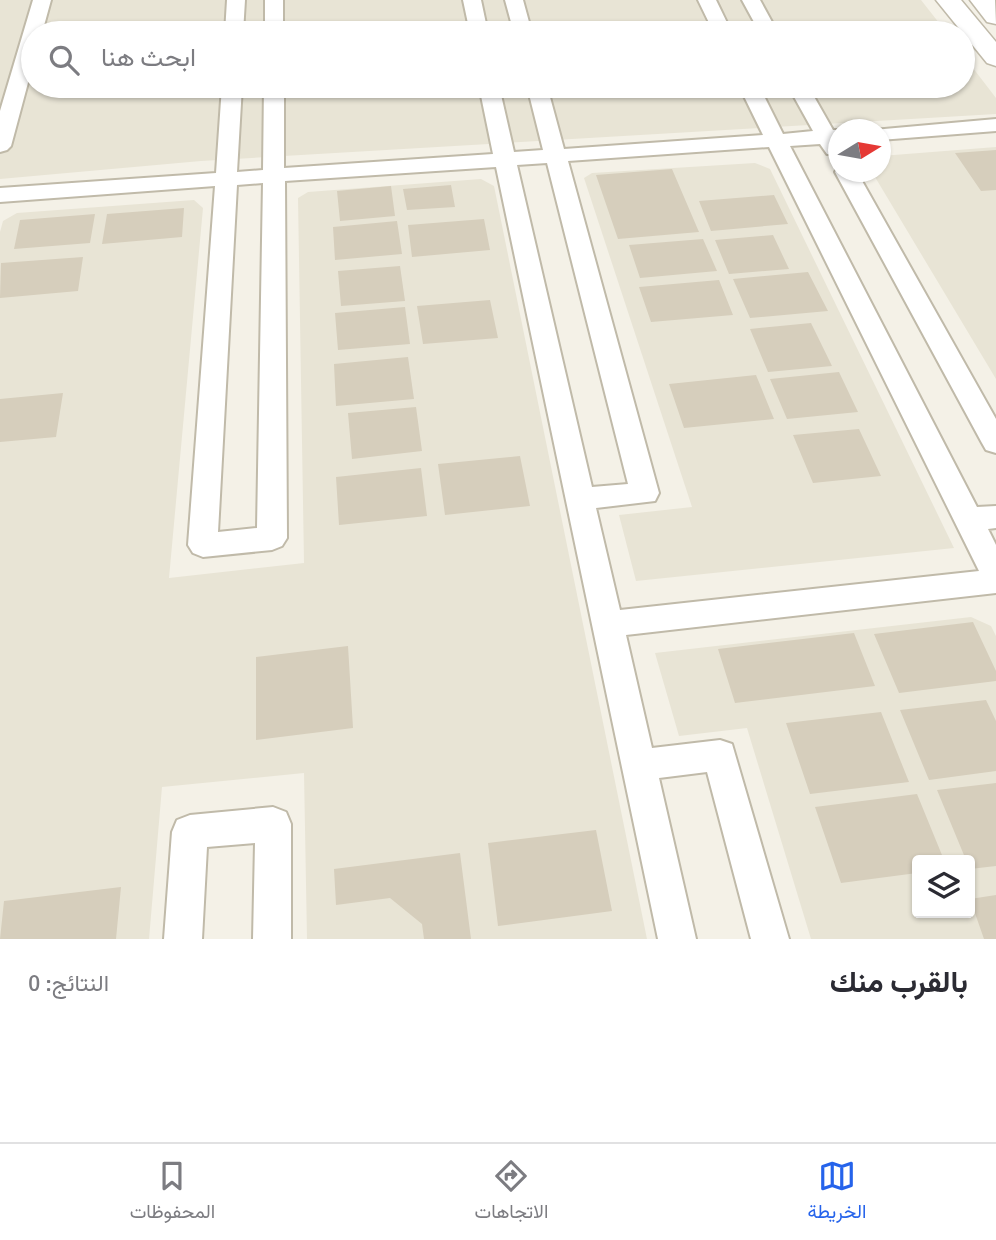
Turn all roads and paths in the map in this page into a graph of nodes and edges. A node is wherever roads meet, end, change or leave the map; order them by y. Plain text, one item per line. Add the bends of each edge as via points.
1 (42, 0) edge
2 (236, 0) edge
3 (274, 0) edge
4 (472, 0) edge
5 (514, 0) edge
6 (707, 0) edge
7 (751, 0) edge
8 (948, 0) edge
9 (982, 0) edge
10 (996, 17) edge
11 (36, 21) edge
12 (235, 21) edge
13 (274, 21) edge
14 (476, 21) edge
15 (520, 21) edge
16 (717, 21) edge
17 (762, 21) edge
18 (965, 21) edge
19 (975, 33) edge
20 (996, 58) edge
21 (21, 73) edge
22 (231, 98) edge
23 (274, 98) edge
24 (491, 98) edge
25 (540, 98) edge
26 (756, 98) edge
27 (806, 98) edge
28 (996, 125) edge
29 (828, 130) edge
30 (891, 133) edge
31 (828, 137) edge
32 (777, 141) junction
33 (0, 146) edge
34 (557, 156) junction
35 (503, 160) junction
36 (274, 176) junction
37 (227, 179) junction
38 (852, 182) edge
39 (0, 195) edge
40 (996, 443) edge
41 (579, 499) junction
42 (982, 518) edge
43 (996, 574) edge
44 (996, 581) edge
45 (607, 624) junction
46 (639, 765) junction
47 (183, 939) edge
48 (272, 939) edge
49 (677, 939) edge
50 (770, 939) edge

1 - 11 street
2 - 12 street
3 - 13 street
4 - 14 street
5 - 15 street
6 - 16 street
7 - 17 street
8 - 18 street
9 - 10 street
19 - 20 street
21 - 33 street
22 - 37 street
23 - 36 street
24 - 35 street
25 - 34 street
26 - 32 street
27 - 29 street
28 - 30 street
31 - 32 street
32 - 34 street
32 - 42 street
34 - 35 street
34 - 41 street via 645,493
35 - 36 street
35 - 41 street
36 - 37 street
36 - 37 street via 272,538 203,545
37 - 39 street
38 - 40 street
41 - 45 street
42 - 43 street
44 - 45 street
45 - 46 street
46 - 49 street
46 - 50 street via 720,755
47 - 48 street via 190,832 273,824

